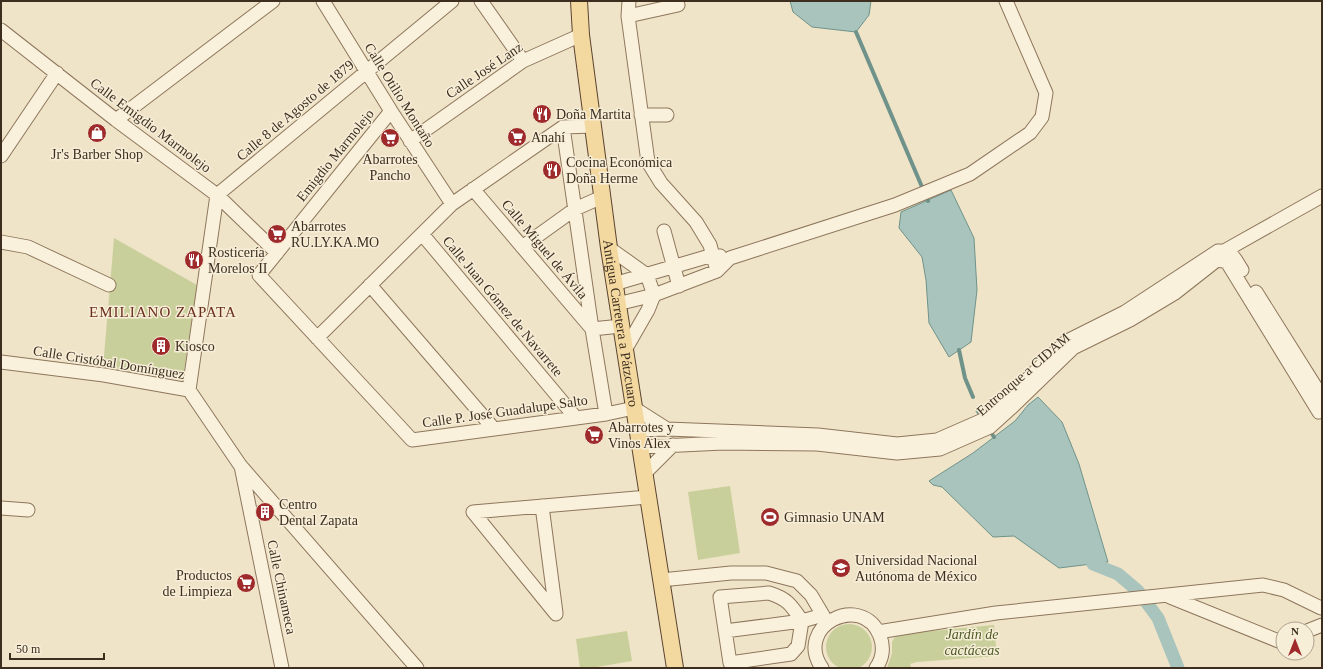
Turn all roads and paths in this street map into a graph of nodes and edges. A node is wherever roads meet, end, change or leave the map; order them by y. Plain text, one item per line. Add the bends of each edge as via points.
1 (273, 1) edge
2 (324, 1) edge
3 (452, 1) edge
4 (481, 1) edge
5 (579, 1) edge
6 (629, 1) edge
7 (1006, 1) edge
8 (678, 5) dead end
9 (628, 16) junction
10 (1, 30) edge
11 (581, 35) junction
12 (523, 61) junction
13 (366, 72) junction
14 (57, 73) junction
15 (391, 111) junction
16 (666, 115) dead end
17 (641, 116) junction
18 (116, 120) junction
19 (593, 126) junction
20 (563, 127) junction
21 (410, 140) junction
22 (1, 156) edge
23 (473, 189) junction
24 (217, 195) junction
25 (1322, 196) edge
26 (602, 197) junction
27 (452, 204) junction
28 (575, 209) junction
29 (664, 231) dead end
30 (422, 234) junction
31 (1, 242) edge
32 (522, 247) junction
33 (609, 248) junction
34 (277, 253) junction
35 (713, 255) junction
36 (1224, 255) junction
37 (730, 258) junction
38 (673, 266) junction
39 (717, 271) junction
40 (259, 275) joint
41 (647, 275) junction
42 (614, 284) junction
43 (109, 285) dead end
44 (370, 285) junction
45 (679, 286) junction
46 (654, 295) junction
47 (618, 304) junction
48 (621, 326) junction
49 (592, 329) junction
50 (317, 338) junction
51 (625, 350) junction
52 (1, 362) edge
53 (190, 390) junction
54 (1322, 397) edge
55 (634, 408) junction
56 (1321, 408) edge
57 (606, 414) junction
58 (576, 418) junction
59 (494, 429) junction
60 (637, 430) junction
61 (667, 430) junction
62 (723, 437) junction
63 (673, 445) junction
64 (640, 447) junction
65 (240, 465) junction
66 (644, 474) junction
67 (648, 497) junction
68 (542, 506) junction
69 (1, 508) edge
70 (28, 510) dead end
71 (661, 580) junction
72 (1168, 596) junction
73 (1322, 605) edge
74 (825, 619) junction
75 (802, 621) junction
76 (725, 631) junction
77 (878, 632) junction
78 (1275, 640) edge
79 (282, 668) edge
80 (417, 668) edge
81 (675, 668) edge
82 (822, 668) edge
83 (876, 668) edge

1 - 18 street
2 - 13 street, Calle Otilio Montaño
3 - 13 street, Calle 8 de Agosto de 1879
4 - 12 street
5 - 11 main road, Antigua Carretera a Pátzcuaro
6 - 9 street
7 - 37 street via 1046,93 1042,117 1030,133 970,174 895,205
8 - 9 street
9 - 17 street
10 - 14 street, Calle Emigdio Marmolejo
11 - 12 street, Calle José Lanz
11 - 19 main road, Antigua Carretera a Pátzcuaro
12 - 21 street, Calle José Lanz
13 - 15 street, Calle Otilio Montaño
13 - 24 street, Calle 8 de Agosto de 1879
14 - 18 street, Calle Emigdio Marmolejo
14 - 22 street
15 - 21 street, Calle Otilio Montaño
15 - 34 street, Emigdio Marmolejo
16 - 17 street
17 - 35 street via 648,162 661,182 696,222 710,244
18 - 24 street, Calle Emigdio Marmolejo
19 - 20 street
19 - 26 main road, Antigua Carretera a Pátzcuaro
20 - 23 street
20 - 28 street
21 - 27 street, Calle Otilio Montaño
23 - 27 street
23 - 32 street, Calle Miguel de Ávila
24 - 34 street, Calle Emigdio Marmolejo
24 - 53 street
25 - 36 street, Entronque a CIDAM
26 - 28 street
26 - 33 main road, Antigua Carretera a Pátzcuaro
27 - 30 street
28 - 32 street
28 - 49 street
29 - 38 street
30 - 44 street
30 - 58 street, Calle Juan Gómez de Navarrete
31 - 43 street via 28,247
32 - 49 street, Calle Miguel de Ávila
33 - 41 street
33 - 42 main road, Antigua Carretera a Pátzcuaro
34 - 40 street, Emigdio Marmolejo
35 - 37 street
35 - 38 street
35 - 39 street
36 - 54 street via 1231,252
36 - 56 street
36 - 62 street, Entronque a CIDAM via 1175,292 1130,320 1070,344 990,427 940,449 897,454 817,440
37 - 39 street
38 - 41 street
38 - 45 street
39 - 45 street
40 - 50 street, Calle P. José Guadalupe Salto
41 - 42 street
41 - 46 street
42 - 47 main road, Antigua Carretera a Pátzcuaro
44 - 50 street
44 - 59 street
45 - 46 street
46 - 47 street
46 - 51 street
47 - 48 main road, Antigua Carretera a Pátzcuaro
48 - 49 street
48 - 51 main road, Antigua Carretera a Pátzcuaro
49 - 57 street
50 - 59 street, Calle P. José Guadalupe Salto via 412,440
51 - 55 main road, Antigua Carretera a Pátzcuaro
52 - 53 street, Calle Cristóbal Domínguez via 104,375
53 - 65 street, Calle Cristóbal Domínguez
55 - 57 street, Calle P. José Guadalupe Salto
55 - 60 main road, Antigua Carretera a Pátzcuaro
55 - 61 street
57 - 58 street, Calle P. José Guadalupe Salto
58 - 59 street, Calle P. José Guadalupe Salto
60 - 61 street, Entronque a CIDAM
60 - 64 main road, Antigua Carretera a Pátzcuaro
61 - 62 street, Entronque a CIDAM
62 - 63 street, Entronque a CIDAM
63 - 64 street, Entronque a CIDAM
63 - 66 street
64 - 66 main road, Antigua Carretera a Pátzcuaro
65 - 79 street, Calle Chinameca
65 - 80 street, Calle Cristóbal Domínguez
66 - 67 main road, Antigua Carretera a Pátzcuaro
67 - 68 street
67 - 71 main road, Antigua Carretera a Pátzcuaro
68 - 68 street via 474,512 556,614 552,583
69 - 70 street
71 - 74 street via 731,573 766,573 797,581 811,595
71 - 81 main road, Antigua Carretera a Pátzcuaro
72 - 73 street via 1263,585 1284,590
72 - 77 street via 996,613
72 - 78 street
74 - 75 street
74 - 77 street via 855,615 864,618
74 - 82 street via 815,641 815,652
75 - 76 street
75 - 76 street via 782,597 769,593 720,597
75 - 76 street via 798,646 791,654 730,664
77 - 83 street via 882,652

